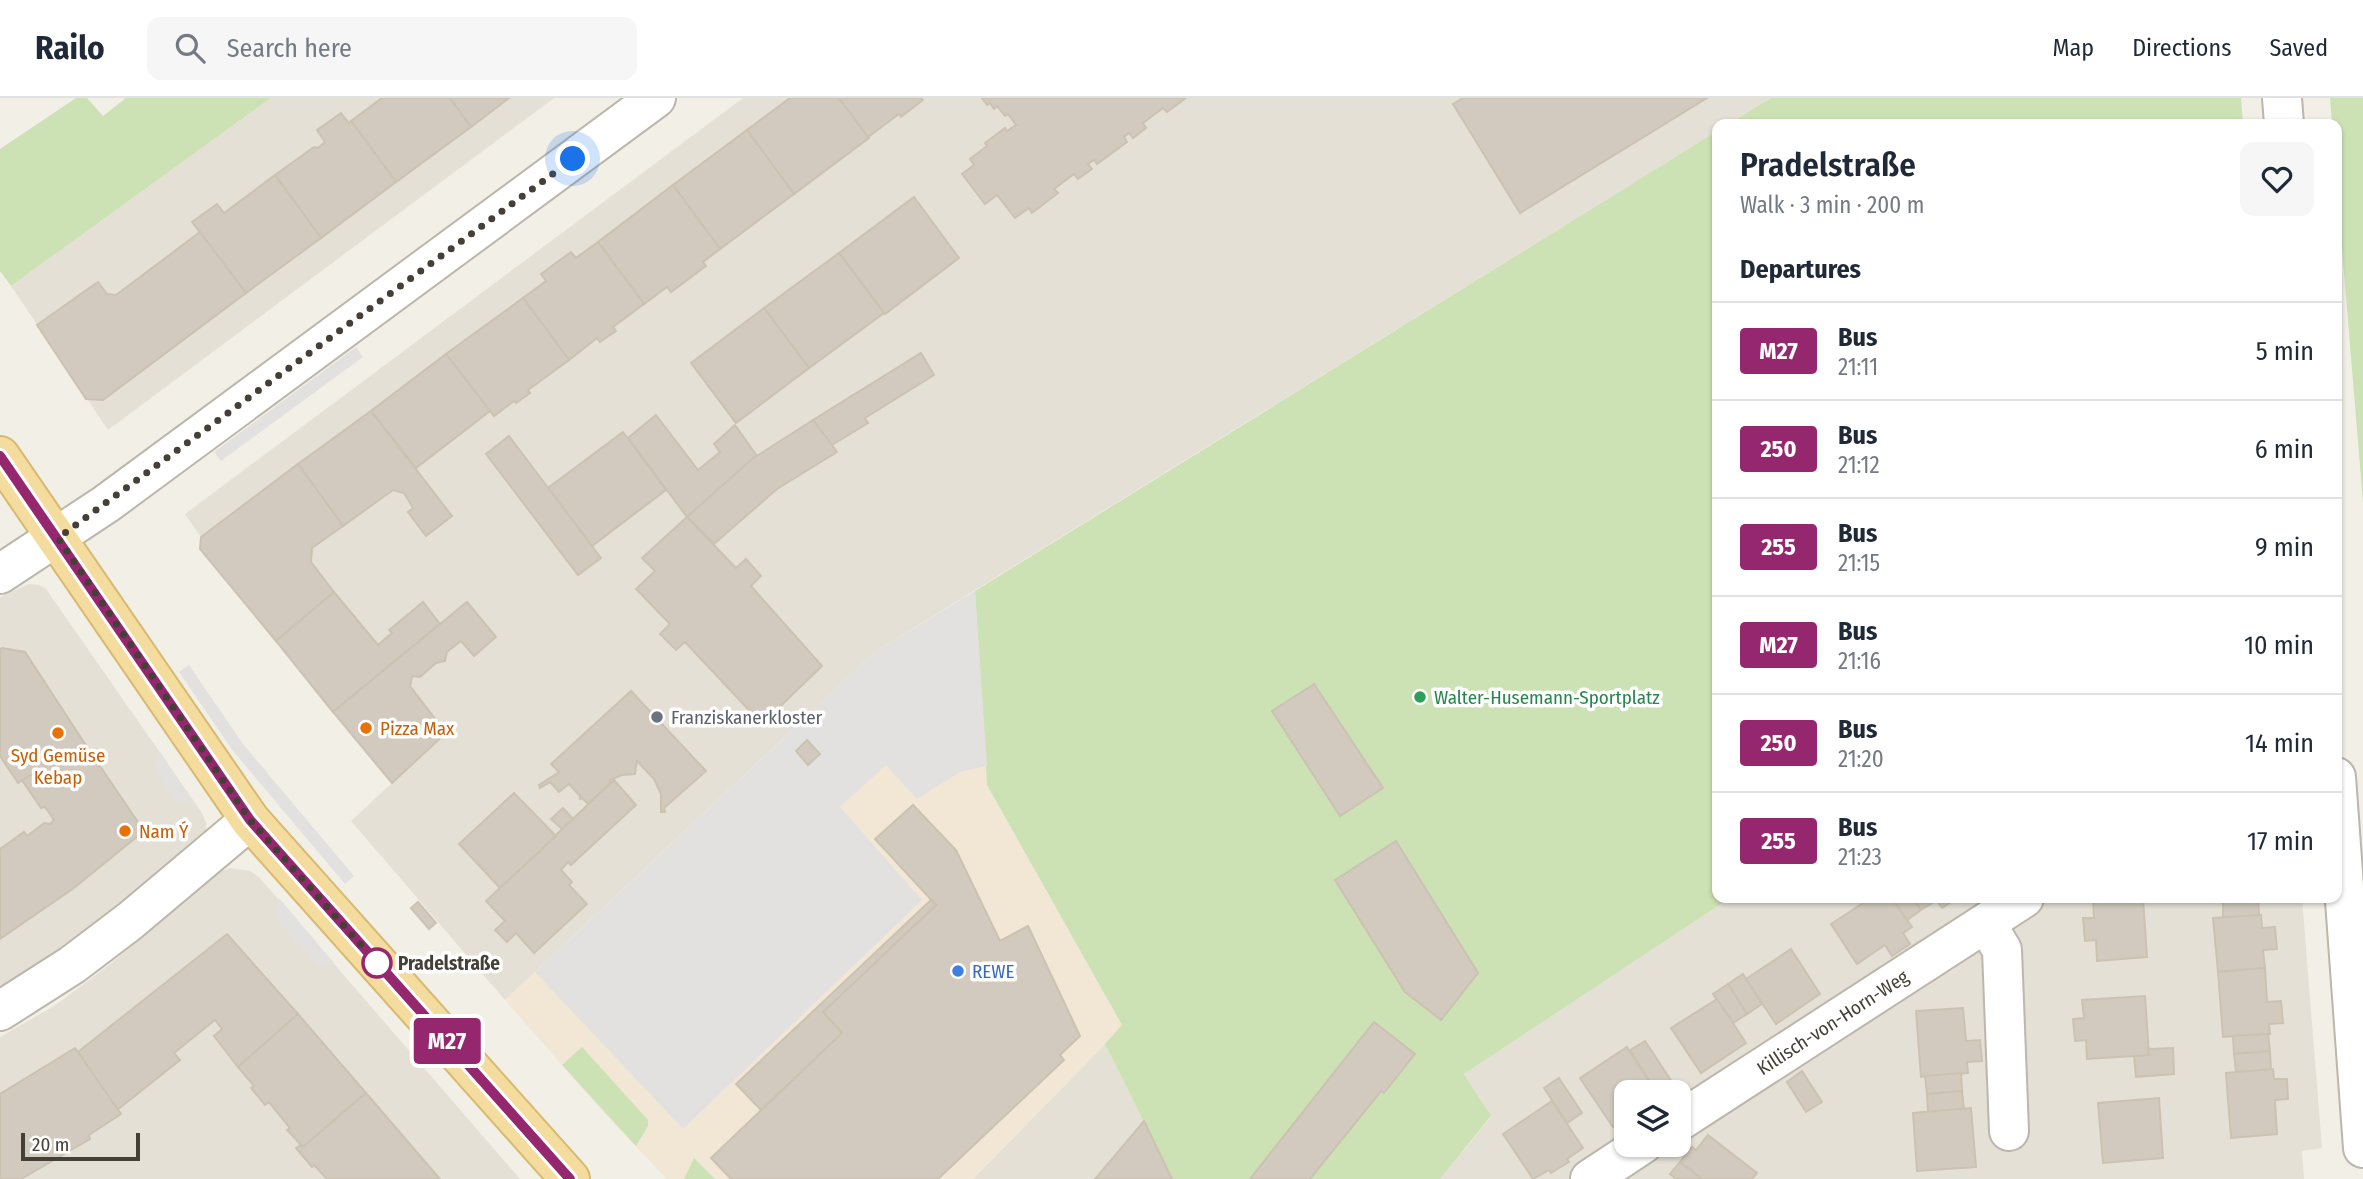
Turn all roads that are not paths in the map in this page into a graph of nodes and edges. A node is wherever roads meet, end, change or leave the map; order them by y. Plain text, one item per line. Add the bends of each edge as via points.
1 (656, 98) edge
2 (2281, 98) edge
3 (2283, 119) edge
4 (0, 456) edge
5 (58, 538) junction
6 (0, 575) edge
7 (250, 820) junction
8 (2342, 860) edge
9 (2016, 903) edge
10 (1986, 923) junction
11 (0, 1011) edge
12 (1691, 1114) edge
13 (2010, 1131) dead end
14 (2363, 1148) edge
15 (1623, 1157) edge
16 (570, 1179) edge
17 (1590, 1179) edge

1 - 5 street
2 - 3 street
4 - 5 main road
5 - 6 street
5 - 7 main road
7 - 11 street via 130,921
7 - 16 main road
8 - 14 street
9 - 10 street, Killisch-von-Horn-Weg
10 - 12 street, Killisch-von-Horn-Weg
10 - 13 street via 2002,950
15 - 17 street

